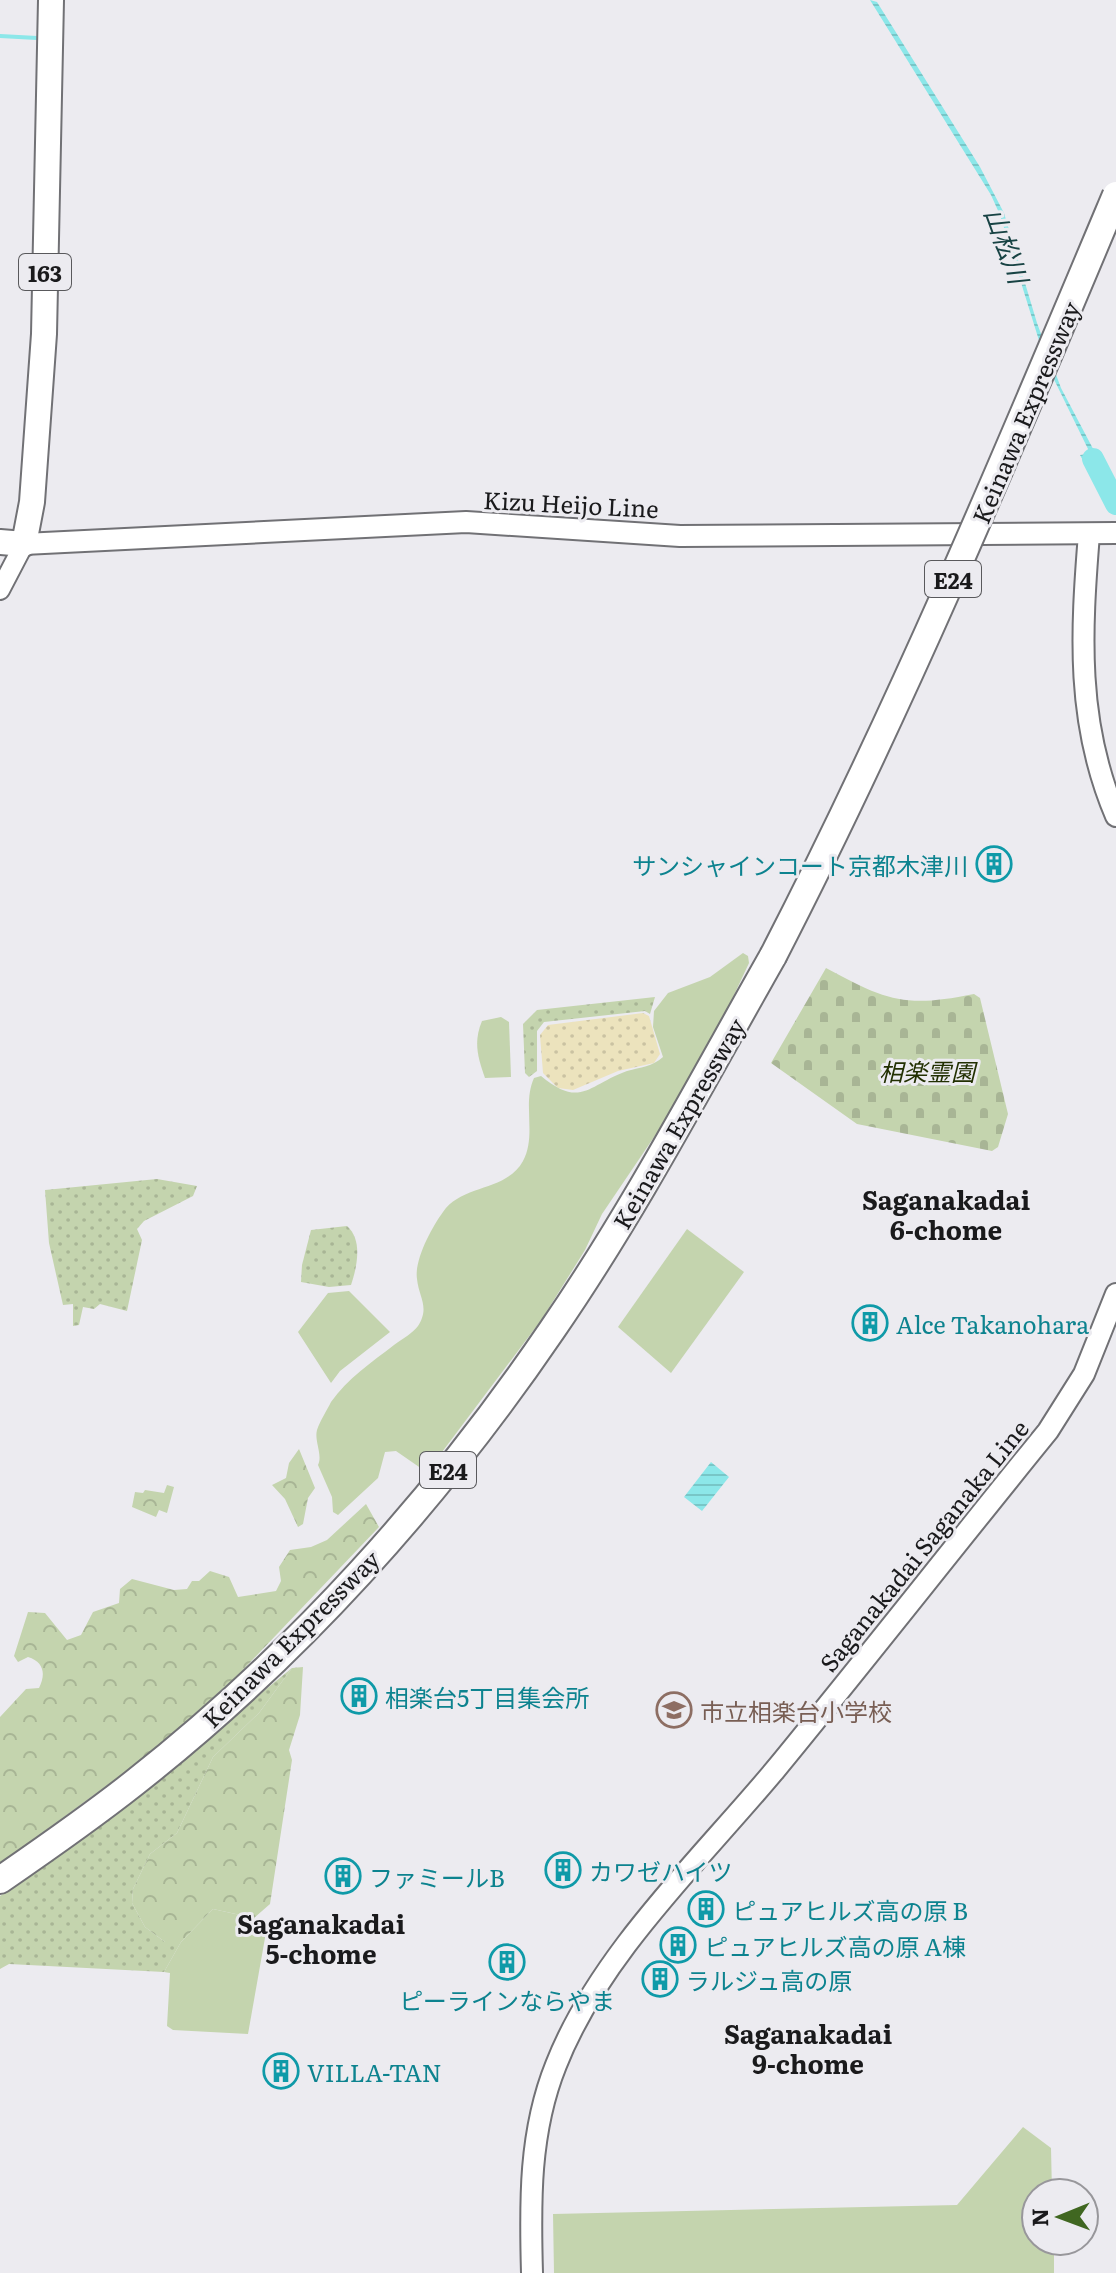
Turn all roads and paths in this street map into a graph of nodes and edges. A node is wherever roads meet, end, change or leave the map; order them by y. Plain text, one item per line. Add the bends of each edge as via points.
1 (51, 0) edge
2 (1116, 195) edge
3 (1116, 533) edge
4 (1089, 534) junction
5 (12, 543) edge
6 (0, 590) edge
7 (1116, 816) edge
8 (1116, 1294) edge
9 (0, 1880) edge
10 (532, 2273) edge

1 - 5 highway, 163 via 44,334 32,502
2 - 9 highway, Keinawa Expressway / E24, bridge via 995,486 832,842 773,956 595,1266 436,1485 292,1642 134,1783
3 - 4 main road, Kizu Heijo Line
4 - 5 main road, Kizu Heijo Line via 680,536 466,522
4 - 7 main road via 1081,633 1085,711
5 - 6 street
8 - 10 main road, Saganakadai Saganaka Line via 1084,1374 1048,1431 590,1998 556,2065 540,2115 532,2173

